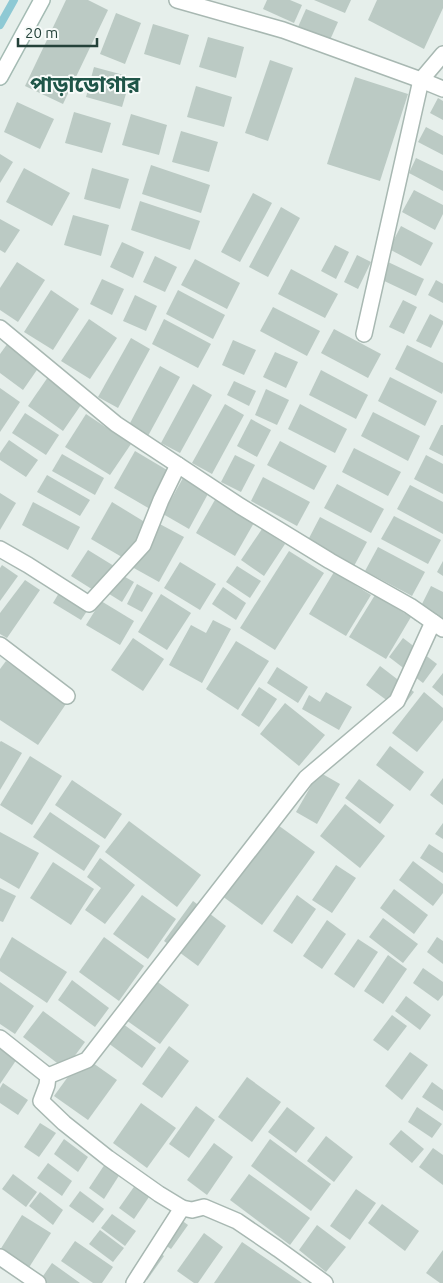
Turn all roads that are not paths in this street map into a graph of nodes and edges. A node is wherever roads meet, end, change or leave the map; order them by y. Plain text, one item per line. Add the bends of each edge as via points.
1 (42, 0) edge
2 (177, 0) edge
3 (443, 54) edge
4 (0, 77) edge
5 (421, 80) junction
6 (443, 89) edge
7 (0, 328) edge
8 (364, 334) dead end
9 (178, 465) junction
10 (0, 549) edge
11 (438, 626) edge
12 (0, 645) edge
13 (67, 696) dead end
14 (0, 1038) edge
15 (48, 1076) junction
16 (182, 1208) junction
17 (0, 1258) edge
18 (38, 1283) edge
19 (134, 1283) edge
20 (324, 1283) edge

1 - 4 street
2 - 5 street via 284,30
3 - 5 street
5 - 6 street
5 - 8 street
7 - 9 street via 116,424
9 - 10 street via 143,545 89,604
9 - 11 street
11 - 15 street via 397,701 306,778 87,1060
12 - 13 street
14 - 15 street
15 - 16 street via 41,1101 52,1112 108,1158
16 - 19 street
16 - 20 street via 204,1207 236,1221
17 - 18 street

